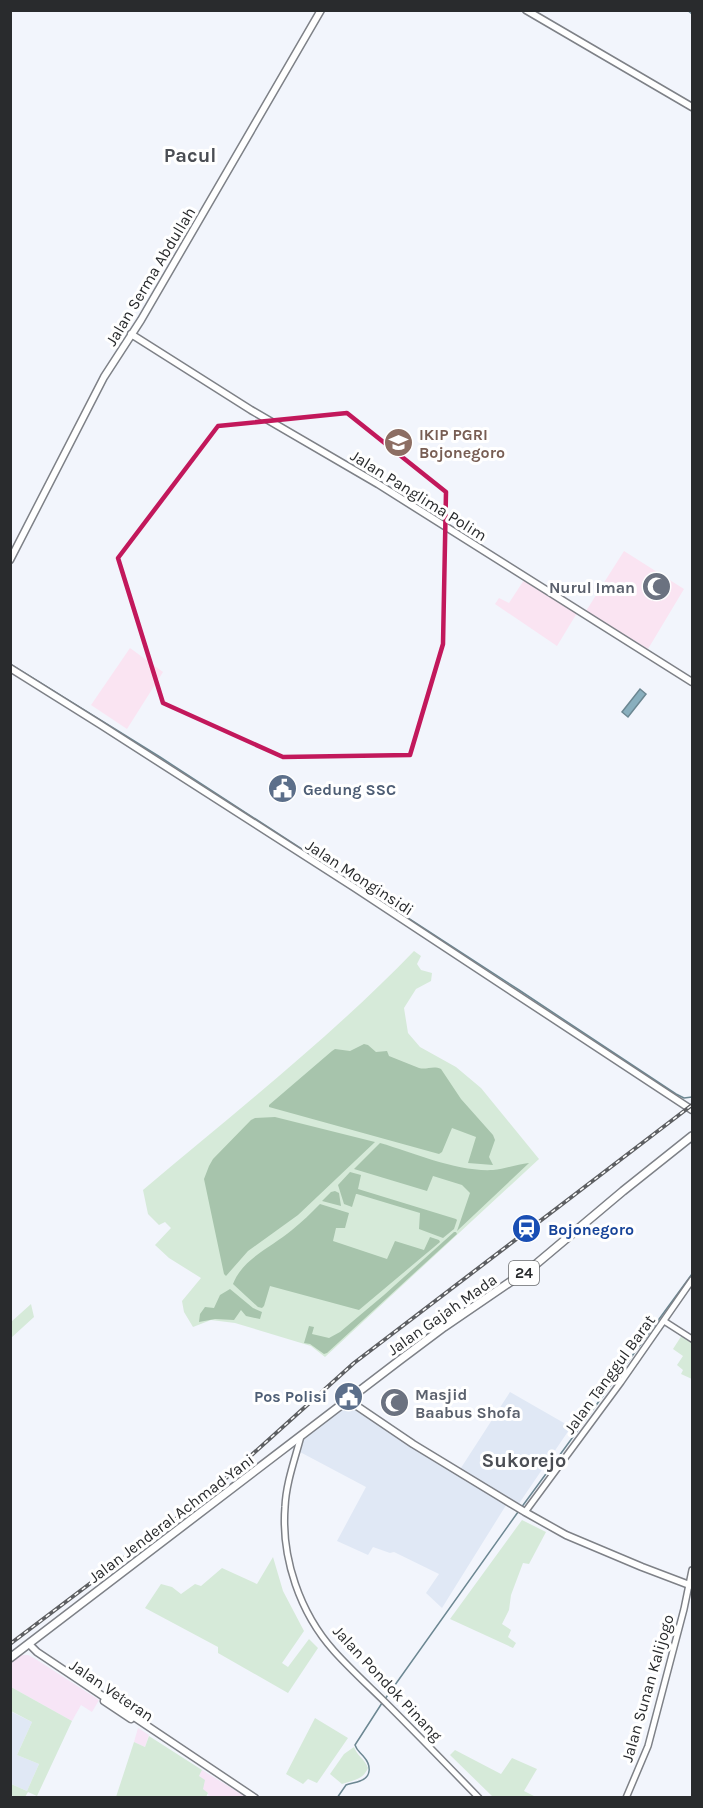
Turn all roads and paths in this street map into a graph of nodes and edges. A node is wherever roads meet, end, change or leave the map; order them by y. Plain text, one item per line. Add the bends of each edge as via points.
1 (321, 10) edge
2 (526, 10) edge
3 (693, 107) edge
4 (131, 334) junction
5 (10, 560) edge
6 (10, 668) edge
7 (693, 682) edge
8 (693, 1110) edge
9 (693, 1136) edge
10 (693, 1280) edge
11 (664, 1321) junction
12 (693, 1339) edge
13 (348, 1400) junction
14 (301, 1436) junction
15 (525, 1512) junction
16 (693, 1570) edge
17 (691, 1585) edge
18 (27, 1645) junction
19 (10, 1658) edge
20 (255, 1797) edge
21 (478, 1797) edge
22 (626, 1797) edge

1 - 4 main road, Jalan Serma Abdullah
2 - 3 main road
4 - 5 main road, Jalan Serma Abdullah
4 - 7 main road, Jalan Panglima Polim
6 - 8 main road, Jalan Monginsidi
9 - 13 highway, Jalan Gajah Mada / 24 via 535,1265
10 - 11 street, Jalan Tanggul Barat
11 - 12 street
11 - 15 street, Jalan Tanggul Barat
13 - 14 highway, Jalan Jenderal Achmad Yani / 24
13 - 15 main road
14 - 18 highway, Jalan Jenderal Achmad Yani / 24
14 - 21 street, Jalan Pondok Pinang via 285,1506 287,1548 308,1613 333,1649
15 - 17 main road via 566,1535
16 - 17 street, Jalan Sunan Kalijogo
17 - 22 street, Jalan Sunan Kalijogo via 648,1746
18 - 19 highway, Jalan Jenderal Achmad Yani / 24
18 - 20 main road, Jalan Veteran

